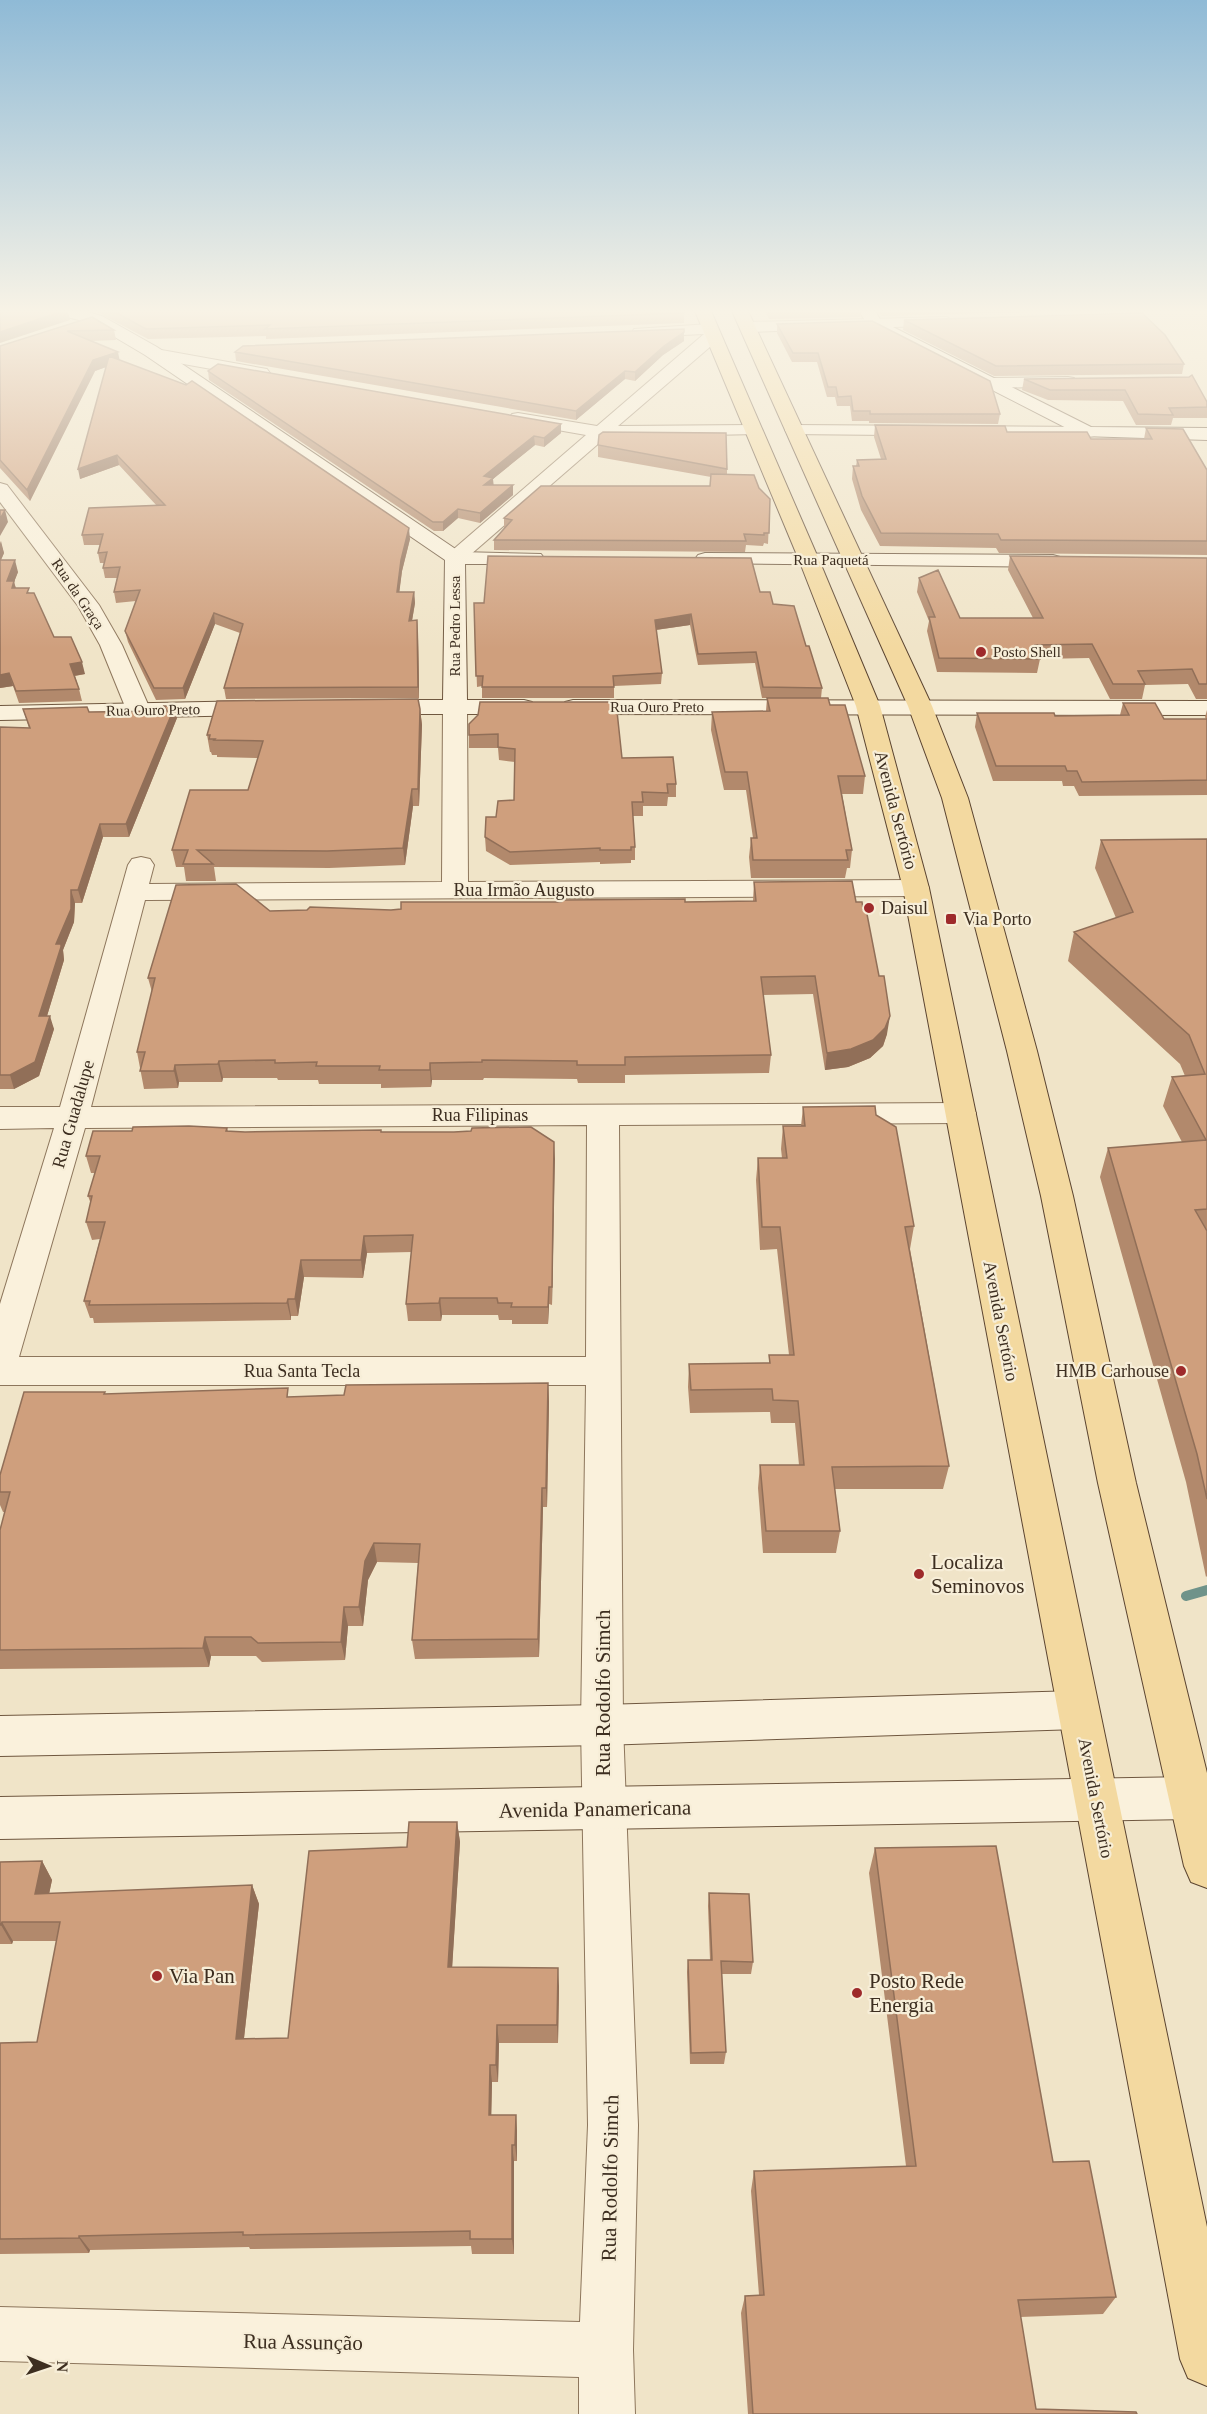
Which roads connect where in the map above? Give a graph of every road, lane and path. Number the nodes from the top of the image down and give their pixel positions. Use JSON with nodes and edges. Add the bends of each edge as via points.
{"nodes":[{"id":1,"x":257,"y":424,"type":"edge"},
{"id":2,"x":550,"y":424,"type":"edge"},
{"id":3,"x":608,"y":424,"type":"edge"},
{"id":4,"x":750,"y":424,"type":"edge"},
{"id":5,"x":791,"y":424,"type":"edge"},
{"id":6,"x":1072,"y":424,"type":"edge"},
{"id":7,"x":753,"y":430,"type":"junction"},
{"id":8,"x":794,"y":430,"type":"junction"},
{"id":9,"x":599,"y":432,"type":"junction"},
{"id":10,"x":1088,"y":432,"type":"junction"},
{"id":11,"x":1207,"y":434,"type":"edge"},
{"id":12,"x":0,"y":489,"type":"edge"},
{"id":13,"x":454,"y":558,"type":"junction"},
{"id":14,"x":549,"y":558,"type":"edge"},
{"id":15,"x":679,"y":559,"type":"edge"},
{"id":16,"x":809,"y":560,"type":"junction"},
{"id":17,"x":853,"y":560,"type":"junction"},
{"id":18,"x":1075,"y":561,"type":"edge"},
{"id":19,"x":868,"y":706,"type":"junction"},
{"id":20,"x":920,"y":706,"type":"junction"},
{"id":21,"x":455,"y":707,"type":"junction"},
{"id":22,"x":279,"y":708,"type":"edge"},
{"id":23,"x":350,"y":708,"type":"edge"},
{"id":24,"x":1207,"y":708,"type":"edge"},
{"id":25,"x":138,"y":709,"type":"junction"},
{"id":26,"x":0,"y":713,"type":"edge"},
{"id":27,"x":137,"y":879,"type":"joint"},
{"id":28,"x":916,"y":888,"type":"junction"},
{"id":29,"x":455,"y":890,"type":"junction"},
{"id":30,"x":960,"y":1113,"type":"junction"},
{"id":31,"x":603,"y":1115,"type":"junction"},
{"id":32,"x":73,"y":1117,"type":"junction"},
{"id":33,"x":0,"y":1118,"type":"edge"},
{"id":34,"x":0,"y":1362,"type":"edge"},
{"id":35,"x":0,"y":1371,"type":"edge"},
{"id":36,"x":604,"y":1371,"type":"junction"},
{"id":37,"x":1078,"y":1710,"type":"junction"},
{"id":38,"x":602,"y":1725,"type":"junction"},
{"id":39,"x":0,"y":1736,"type":"edge"},
{"id":40,"x":1190,"y":1798,"type":"junction"},
{"id":41,"x":1097,"y":1801,"type":"junction"},
{"id":42,"x":603,"y":1809,"type":"junction"},
{"id":43,"x":0,"y":1818,"type":"edge"},
{"id":44,"x":1207,"y":1866,"type":"edge"},
{"id":45,"x":0,"y":2334,"type":"edge"},
{"id":46,"x":606,"y":2350,"type":"junction"},
{"id":47,"x":1207,"y":2358,"type":"edge"},
{"id":48,"x":607,"y":2414,"type":"edge"}],
"edges":[{"from":1,"to":13,"type":"street"},
{"from":2,"to":9,"type":"street"},
{"from":3,"to":9,"type":"street","name":"Rua Pedro Lessa"},
{"from":4,"to":7,"type":"main road","name":"Avenida Sertório"},
{"from":5,"to":8,"type":"main road"},
{"from":6,"to":10,"type":"street"},
{"from":7,"to":9,"type":"street"},
{"from":7,"to":16,"type":"main road","name":"Avenida Sertório"},
{"from":8,"to":10,"type":"street"},
{"from":8,"to":17,"type":"main road"},
{"from":9,"to":13,"type":"street","name":"Rua Pedro Lessa"},
{"from":10,"to":11,"type":"street"},
{"from":12,"to":25,"type":"street","name":"Rua da Graça","via":[[88,605],[111,645]]},
{"from":13,"to":14,"type":"street"},
{"from":13,"to":21,"type":"street","name":"Rua Pedro Lessa"},
{"from":15,"to":16,"type":"street","name":"Rua Paquetá"},
{"from":16,"to":17,"type":"street","name":"Rua Paquetá"},
{"from":16,"to":19,"type":"main road","name":"Avenida Sertório"},
{"from":17,"to":18,"type":"street","name":"Rua Paquetá"},
{"from":17,"to":20,"type":"main road"},
{"from":19,"to":20,"type":"street","name":"Rua Ouro Preto"},
{"from":19,"to":21,"type":"street","name":"Rua Ouro Preto"},
{"from":19,"to":28,"type":"main road","name":"Avenida Sertório"},
{"from":20,"to":24,"type":"street","name":"Rua Ouro Preto"},
{"from":20,"to":40,"type":"main road","via":[[955,798],[1022,1051]]},
{"from":21,"to":23,"type":"street","name":"Rua Ouro Preto"},
{"from":21,"to":29,"type":"street","name":"Rua Pedro Lessa"},
{"from":22,"to":25,"type":"street","name":"Rua Ouro Preto"},
{"from":25,"to":26,"type":"street","name":"Rua Ouro Preto"},
{"from":27,"to":29,"type":"street","name":"Rua Irmão Augusto"},
{"from":27,"to":32,"type":"street","name":"Rua Guadalupe"},
{"from":28,"to":29,"type":"street","name":"Rua Irmão Augusto"},
{"from":28,"to":30,"type":"main road","name":"Avenida Sertório"},
{"from":30,"to":31,"type":"street","name":"Rua Filipinas"},
{"from":30,"to":37,"type":"main road","name":"Avenida Sertório"},
{"from":31,"to":32,"type":"street","name":"Rua Filipinas"},
{"from":31,"to":36,"type":"street","name":"Rua Rodolfo Simch"},
{"from":32,"to":33,"type":"street","name":"Rua Filipinas"},
{"from":32,"to":34,"type":"street","name":"Rua Guadalupe"},
{"from":35,"to":36,"type":"street","name":"Rua Santa Tecla"},
{"from":36,"to":38,"type":"street","name":"Rua Rodolfo Simch"},
{"from":37,"to":38,"type":"street"},
{"from":37,"to":41,"type":"main road","name":"Avenida Sertório"},
{"from":38,"to":39,"type":"street"},
{"from":38,"to":42,"type":"street","name":"Rua Rodolfo Simch"},
{"from":40,"to":41,"type":"street","name":"Avenida Panamericana"},
{"from":40,"to":44,"type":"main road"},
{"from":41,"to":42,"type":"street","name":"Avenida Panamericana"},
{"from":41,"to":47,"type":"main road","name":"Avenida Sertório"},
{"from":42,"to":43,"type":"street","name":"Avenida Panamericana"},
{"from":42,"to":46,"type":"street","name":"Rua Rodolfo Simch","via":[[613,2125]]},
{"from":45,"to":46,"type":"street","name":"Rua Assunção"},
{"from":46,"to":48,"type":"street","name":"Rua Rodolfo Simch"}]}
